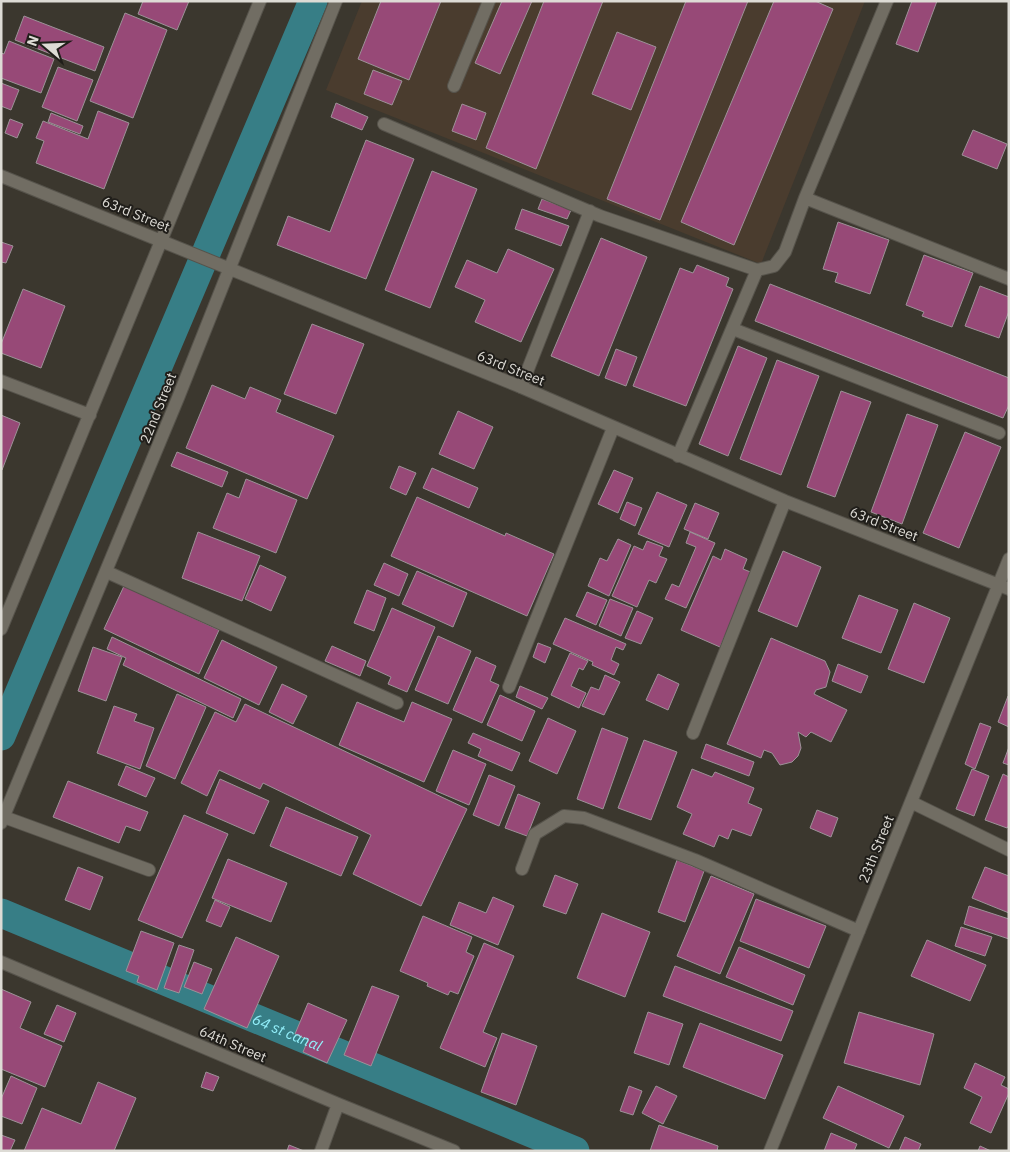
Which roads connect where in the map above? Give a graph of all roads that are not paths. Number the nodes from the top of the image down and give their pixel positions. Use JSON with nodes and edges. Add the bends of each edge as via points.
{"nodes":[{"id":1,"x":260,"y":1,"type":"edge"},
{"id":2,"x":336,"y":1,"type":"edge"},
{"id":3,"x":489,"y":1,"type":"edge"},
{"id":4,"x":887,"y":1,"type":"edge"},
{"id":5,"x":454,"y":86,"type":"dead end"},
{"id":6,"x":384,"y":124,"type":"dead end"},
{"id":7,"x":1,"y":176,"type":"edge"},
{"id":8,"x":806,"y":198,"type":"junction"},
{"id":9,"x":590,"y":211,"type":"junction"},
{"id":10,"x":162,"y":240,"type":"junction"},
{"id":11,"x":230,"y":270,"type":"junction"},
{"id":12,"x":758,"y":270,"type":"junction"},
{"id":13,"x":1009,"y":279,"type":"edge"},
{"id":14,"x":733,"y":329,"type":"junction"},
{"id":15,"x":1,"y":381,"type":"edge"},
{"id":16,"x":521,"y":387,"type":"junction"},
{"id":17,"x":90,"y":414,"type":"junction"},
{"id":18,"x":613,"y":428,"type":"junction"},
{"id":19,"x":999,"y":433,"type":"dead end"},
{"id":20,"x":678,"y":456,"type":"junction"},
{"id":21,"x":785,"y":501,"type":"junction"},
{"id":22,"x":1009,"y":558,"type":"edge"},
{"id":23,"x":107,"y":572,"type":"junction"},
{"id":24,"x":1004,"y":586,"type":"edge"},
{"id":25,"x":1,"y":629,"type":"edge"},
{"id":26,"x":509,"y":687,"type":"dead end"},
{"id":27,"x":398,"y":703,"type":"dead end"},
{"id":28,"x":694,"y":733,"type":"dead end"},
{"id":29,"x":911,"y":802,"type":"junction"},
{"id":30,"x":3,"y":820,"type":"edge"},
{"id":31,"x":1009,"y":850,"type":"edge"},
{"id":32,"x":522,"y":869,"type":"dead end"},
{"id":33,"x":150,"y":870,"type":"dead end"},
{"id":34,"x":859,"y":931,"type":"junction"},
{"id":35,"x":1,"y":962,"type":"edge"},
{"id":36,"x":338,"y":1104,"type":"junction"},
{"id":37,"x":321,"y":1151,"type":"edge"},
{"id":38,"x":454,"y":1151,"type":"edge"},
{"id":39,"x":770,"y":1151,"type":"edge"}],
"edges":[{"from":1,"to":10,"type":"street"},
{"from":2,"to":11,"type":"street","name":"22nd Street"},
{"from":3,"to":5,"type":"street"},
{"from":4,"to":8,"type":"street"},
{"from":6,"to":9,"type":"street"},
{"from":7,"to":10,"type":"street","name":"63rd Street"},
{"from":8,"to":12,"type":"street","via":[[785,252],[774,266]]},
{"from":8,"to":13,"type":"street"},
{"from":9,"to":12,"type":"street"},
{"from":9,"to":16,"type":"street"},
{"from":10,"to":11,"type":"street","name":"63rd Street"},
{"from":10,"to":17,"type":"street"},
{"from":11,"to":16,"type":"street","name":"63rd Street"},
{"from":11,"to":23,"type":"street","name":"22nd Street"},
{"from":12,"to":14,"type":"street"},
{"from":14,"to":19,"type":"street"},
{"from":14,"to":20,"type":"street"},
{"from":15,"to":17,"type":"street"},
{"from":16,"to":18,"type":"street","name":"63rd Street"},
{"from":17,"to":25,"type":"street"},
{"from":18,"to":20,"type":"street","name":"63rd Street"},
{"from":18,"to":26,"type":"street"},
{"from":20,"to":21,"type":"street","name":"63rd Street"},
{"from":21,"to":24,"type":"street","name":"63rd Street"},
{"from":21,"to":28,"type":"street"},
{"from":22,"to":24,"type":"street","name":"23th Street"},
{"from":23,"to":27,"type":"street"},
{"from":23,"to":30,"type":"street","name":"22nd Street"},
{"from":24,"to":29,"type":"street","name":"23th Street"},
{"from":29,"to":31,"type":"street"},
{"from":29,"to":34,"type":"street","name":"23th Street"},
{"from":30,"to":33,"type":"street"},
{"from":32,"to":34,"type":"street","via":[[535,834],[564,816],[584,818],[695,860]]},
{"from":34,"to":39,"type":"street","name":"23th Street"},
{"from":35,"to":36,"type":"street","name":"64th Street"},
{"from":36,"to":37,"type":"street"},
{"from":36,"to":38,"type":"street","name":"64th Street"}]}
